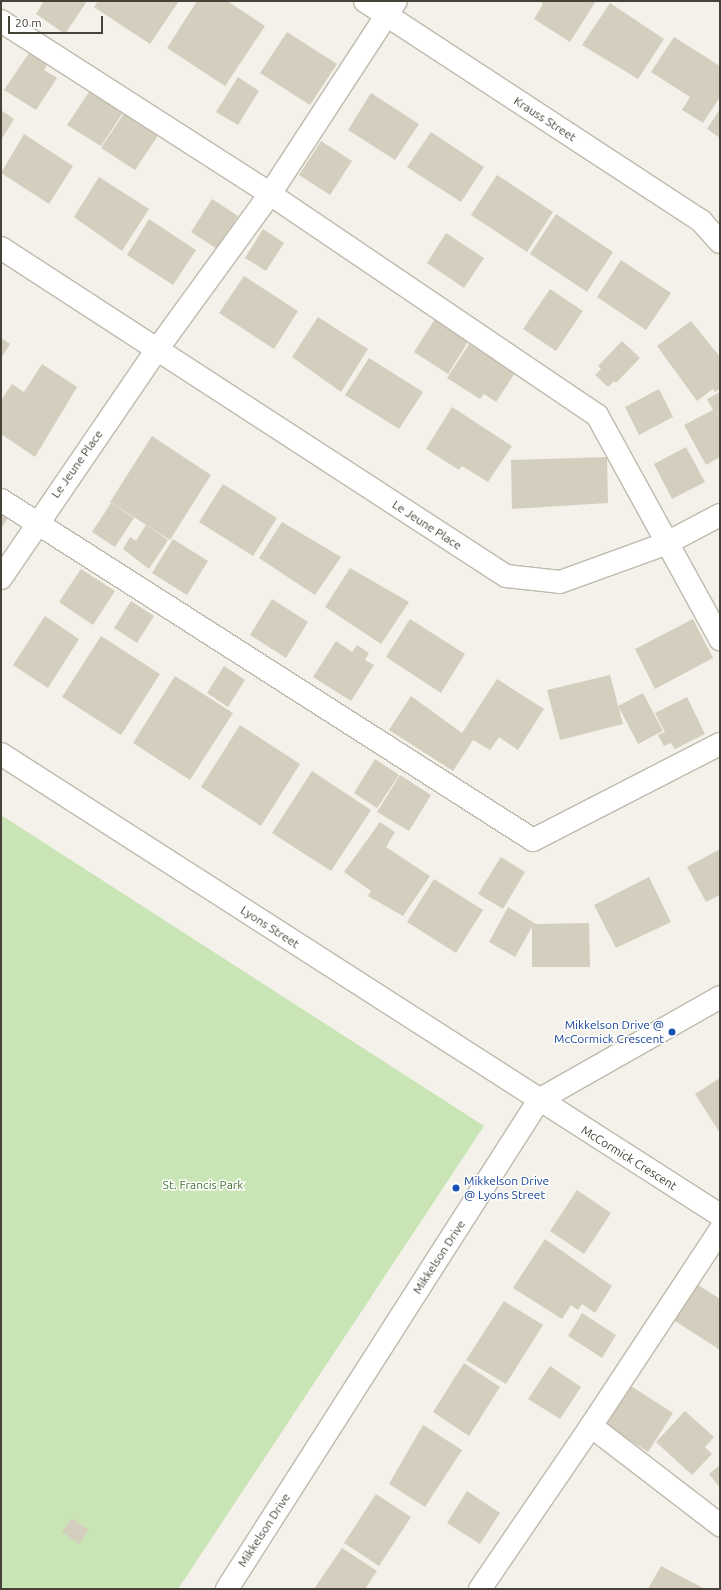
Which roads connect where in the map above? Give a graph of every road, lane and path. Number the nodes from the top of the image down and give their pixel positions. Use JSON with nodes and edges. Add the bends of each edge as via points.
{"nodes":[{"id":1,"x":365,"y":1,"type":"edge"},
{"id":2,"x":392,"y":8,"type":"edge"},
{"id":3,"x":1,"y":21,"type":"edge"},
{"id":4,"x":270,"y":194,"type":"junction"},
{"id":5,"x":720,"y":242,"type":"edge"},
{"id":6,"x":1,"y":248,"type":"edge"},
{"id":7,"x":156,"y":351,"type":"junction"},
{"id":8,"x":1,"y":500,"type":"edge"},
{"id":9,"x":720,"y":515,"type":"edge"},
{"id":10,"x":36,"y":523,"type":"junction"},
{"id":11,"x":665,"y":544,"type":"junction"},
{"id":12,"x":1,"y":578,"type":"edge"},
{"id":13,"x":720,"y":639,"type":"edge"},
{"id":14,"x":720,"y":744,"type":"edge"},
{"id":15,"x":1,"y":754,"type":"edge"},
{"id":16,"x":720,"y":997,"type":"edge"},
{"id":17,"x":539,"y":1100,"type":"junction"},
{"id":18,"x":720,"y":1215,"type":"edge"},
{"id":19,"x":720,"y":1230,"type":"edge"},
{"id":20,"x":591,"y":1426,"type":"junction"},
{"id":21,"x":720,"y":1526,"type":"edge"},
{"id":22,"x":226,"y":1589,"type":"edge"},
{"id":23,"x":480,"y":1589,"type":"edge"}],
"edges":[{"from":1,"to":2,"type":"street","name":"Krauss Street"},
{"from":2,"to":4,"type":"street"},
{"from":2,"to":5,"type":"street","name":"Krauss Street","via":[[701,221]]},
{"from":3,"to":4,"type":"street"},
{"from":4,"to":7,"type":"street"},
{"from":4,"to":11,"type":"street","via":[[597,415]]},
{"from":6,"to":7,"type":"street","name":"Le Jeune Place"},
{"from":7,"to":10,"type":"street","name":"Le Jeune Place"},
{"from":7,"to":11,"type":"street","name":"Le Jeune Place","via":[[506,576],[560,582]]},
{"from":8,"to":10,"type":"street"},
{"from":9,"to":11,"type":"street","name":"Le Jeune Place"},
{"from":10,"to":12,"type":"street","name":"Le Jeune Place"},
{"from":10,"to":14,"type":"street","via":[[533,840]]},
{"from":11,"to":13,"type":"street"},
{"from":15,"to":17,"type":"street","name":"Lyons Street"},
{"from":16,"to":17,"type":"street","name":"Mikkelson Drive"},
{"from":17,"to":18,"type":"street","name":"McCormick Crescent"},
{"from":17,"to":22,"type":"street","name":"Mikkelson Drive"},
{"from":19,"to":20,"type":"street"},
{"from":20,"to":21,"type":"street"},
{"from":20,"to":23,"type":"street"}]}
